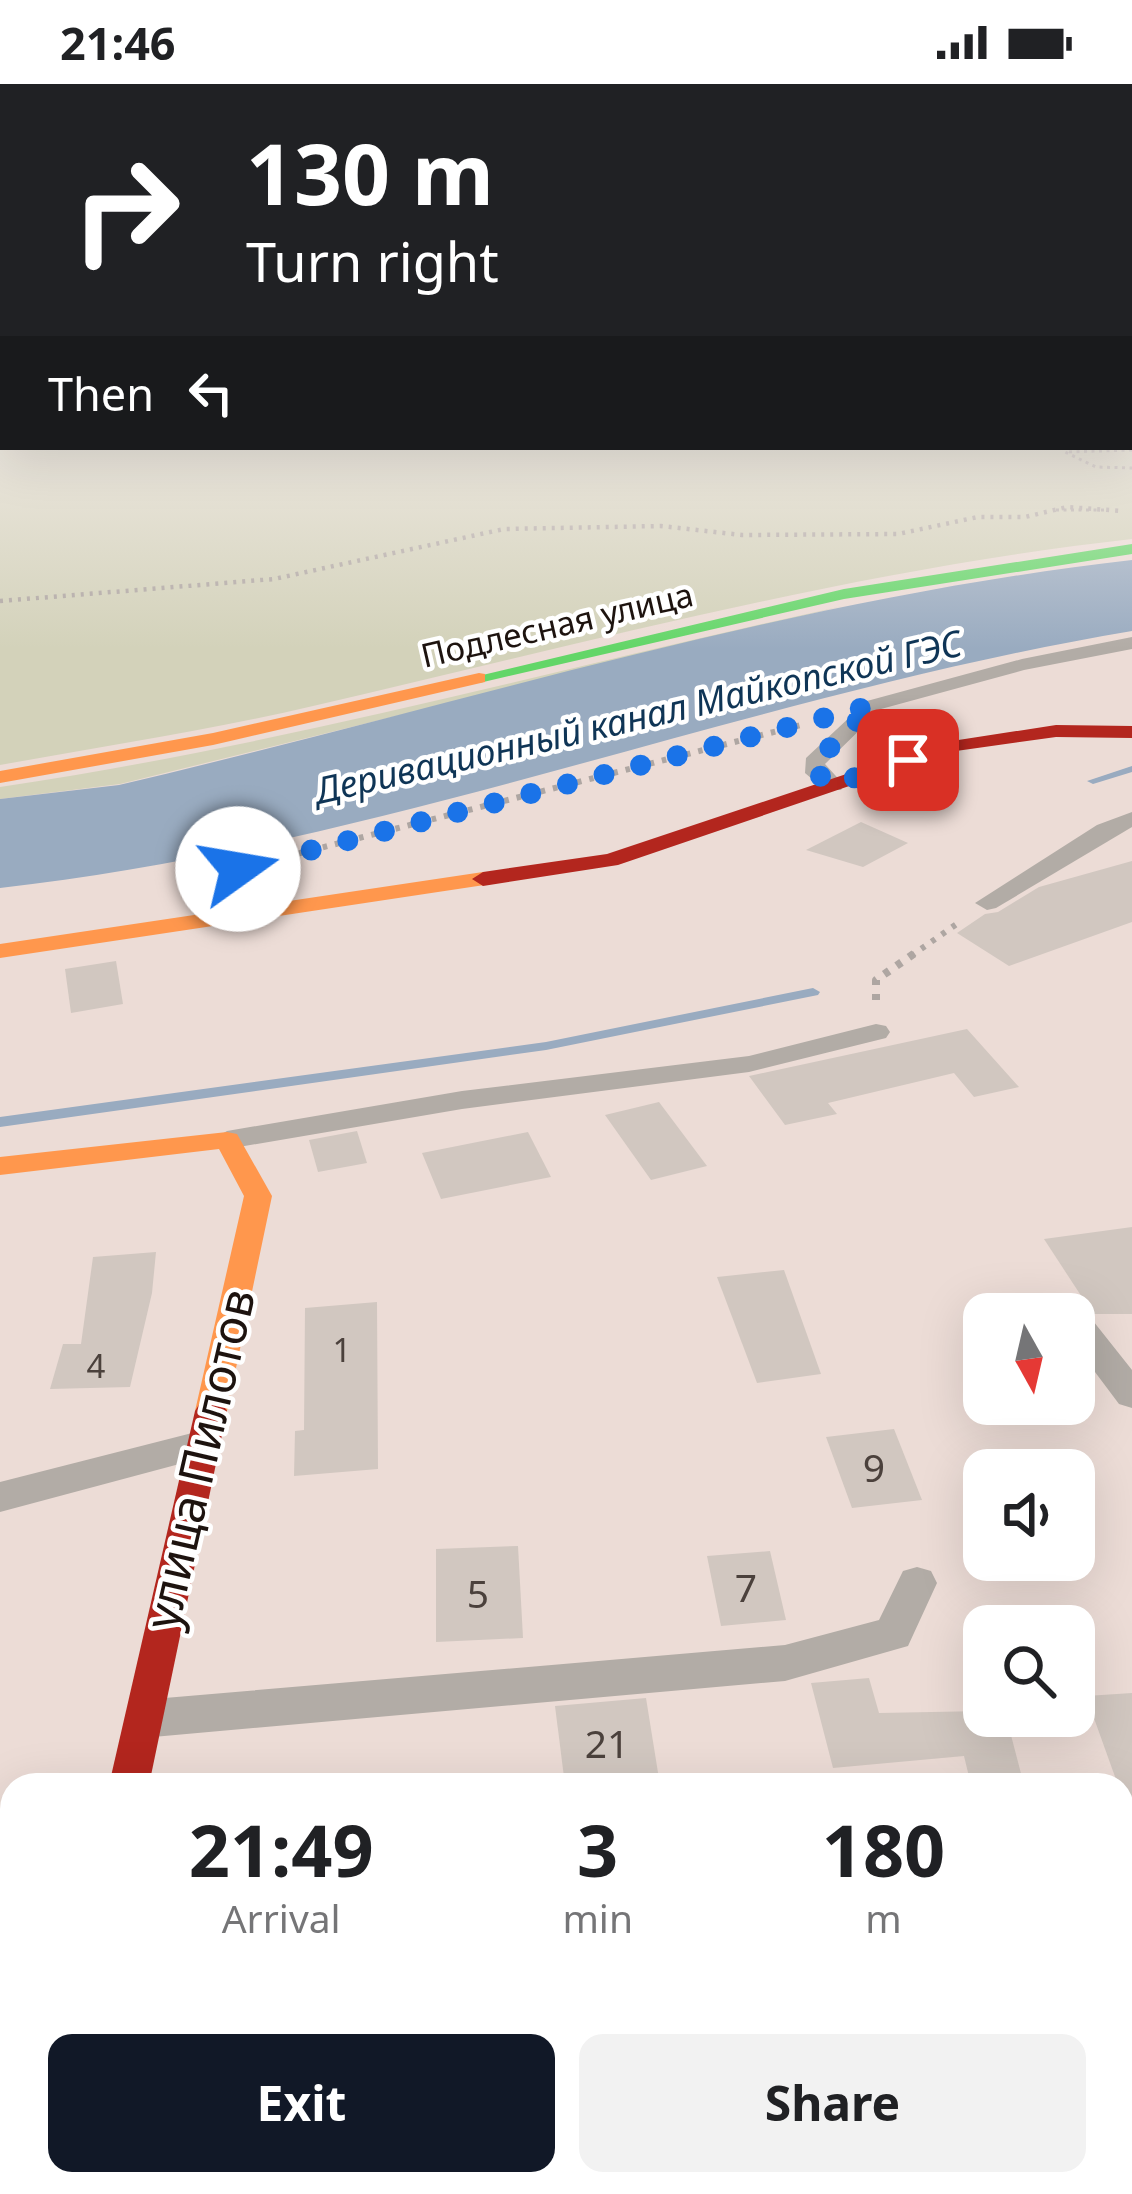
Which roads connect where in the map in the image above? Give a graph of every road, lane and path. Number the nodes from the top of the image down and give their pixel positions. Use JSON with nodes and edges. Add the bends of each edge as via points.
{"nodes":[{"id":1,"x":1066,"y":452,"type":"edge"},
{"id":2,"x":1132,"y":468,"type":"edge"},
{"id":3,"x":1132,"y":512,"type":"edge"},
{"id":4,"x":1132,"y":549,"type":"edge"},
{"id":5,"x":0,"y":601,"type":"edge"},
{"id":6,"x":1132,"y":643,"type":"edge"},
{"id":7,"x":874,"y":705,"type":"junction"},
{"id":8,"x":1132,"y":732,"type":"edge"},
{"id":9,"x":0,"y":777,"type":"edge"},
{"id":10,"x":833,"y":785,"type":"junction"},
{"id":11,"x":1132,"y":819,"type":"edge"},
{"id":12,"x":218,"y":873,"type":"dead end"},
{"id":13,"x":987,"y":903,"type":"joint"},
{"id":14,"x":0,"y":951,"type":"edge"},
{"id":15,"x":876,"y":1032,"type":"joint"},
{"id":16,"x":226,"y":1140,"type":"junction"},
{"id":17,"x":0,"y":1166,"type":"edge"},
{"id":18,"x":1095,"y":1347,"type":"edge"},
{"id":19,"x":1132,"y":1394,"type":"edge"},
{"id":20,"x":205,"y":1443,"type":"junction"},
{"id":21,"x":0,"y":1497,"type":"edge"},
{"id":22,"x":917,"y":1583,"type":"dead end"},
{"id":23,"x":141,"y":1719,"type":"junction"},
{"id":24,"x":131,"y":1773,"type":"edge"}],
"edges":[{"from":1,"to":2,"type":"path","via":[[1096,467]]},
{"from":3,"to":5,"type":"path","via":[[1067,507],[898,534],[504,529],[274,579]]},
{"from":4,"to":9,"type":"street","name":"Подлесная улица","via":[[843,595],[328,717]]},
{"from":6,"to":7,"type":"lane"},
{"from":7,"to":10,"type":"lane","via":[[814,763]]},
{"from":7,"to":12,"type":"path"},
{"from":8,"to":10,"type":"street","via":[[1004,736]]},
{"from":10,"to":14,"type":"street","via":[[610,860]]},
{"from":11,"to":13,"type":"lane"},
{"from":13,"to":15,"type":"path","via":[[876,980]]},
{"from":15,"to":16,"type":"lane","via":[[749,1064]]},
{"from":16,"to":17,"type":"street"},
{"from":16,"to":20,"type":"street","name":"улица Пилотов","via":[[258,1196]]},
{"from":18,"to":19,"type":"lane"},
{"from":20,"to":21,"type":"lane"},
{"from":20,"to":23,"type":"street","name":"улица Пилотов"},
{"from":22,"to":23,"type":"lane","via":[[893,1634],[785,1663]]},
{"from":23,"to":24,"type":"street","name":"улица Пилотов"}]}
